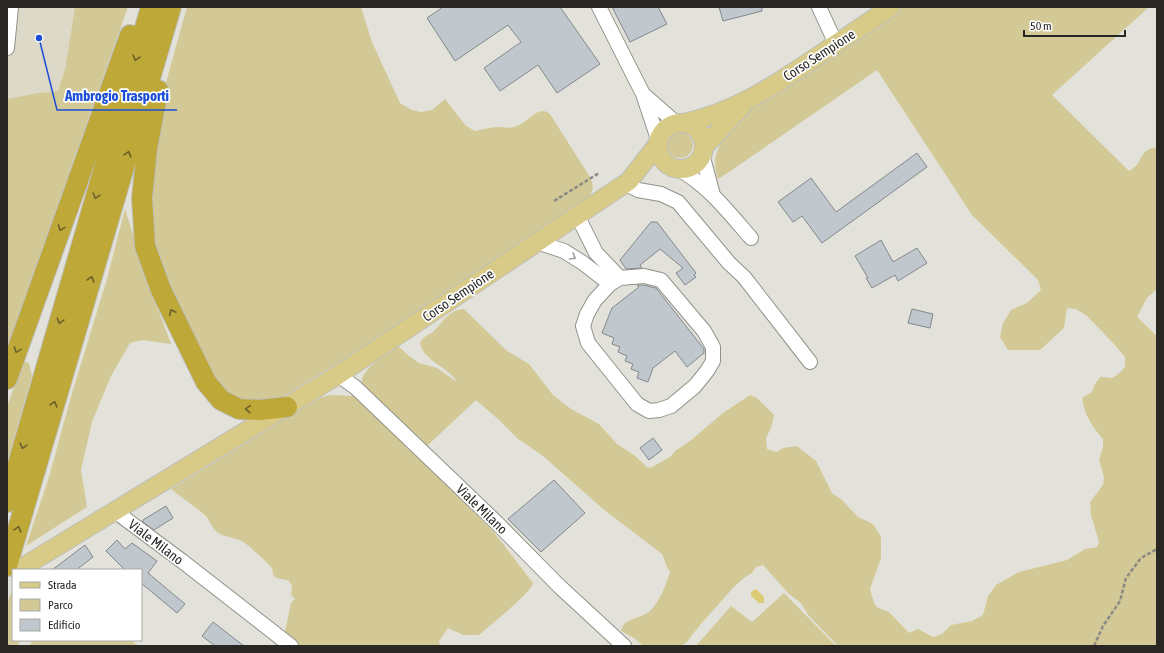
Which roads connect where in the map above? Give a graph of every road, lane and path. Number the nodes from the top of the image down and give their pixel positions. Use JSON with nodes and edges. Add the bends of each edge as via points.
{"nodes":[{"id":1,"x":11,"y":7,"type":"edge"},
{"id":2,"x":142,"y":7,"type":"edge"},
{"id":3,"x":151,"y":7,"type":"edge"},
{"id":4,"x":171,"y":7,"type":"edge"},
{"id":5,"x":176,"y":7,"type":"edge"},
{"id":6,"x":599,"y":7,"type":"edge"},
{"id":7,"x":819,"y":7,"type":"edge"},
{"id":8,"x":891,"y":7,"type":"edge"},
{"id":9,"x":836,"y":44,"type":"junction"},
{"id":10,"x":7,"y":48,"type":"edge"},
{"id":11,"x":643,"y":94,"type":"junction"},
{"id":12,"x":745,"y":102,"type":"junction"},
{"id":13,"x":680,"y":123,"type":"junction"},
{"id":14,"x":658,"y":142,"type":"junction"},
{"id":15,"x":703,"y":150,"type":"junction"},
{"id":16,"x":678,"y":169,"type":"junction"},
{"id":17,"x":599,"y":173,"type":"dead end"},
{"id":18,"x":627,"y":182,"type":"junction"},
{"id":19,"x":713,"y":196,"type":"junction"},
{"id":20,"x":554,"y":202,"type":"dead end"},
{"id":21,"x":577,"y":215,"type":"junction"},
{"id":22,"x":751,"y":238,"type":"dead end"},
{"id":23,"x":537,"y":242,"type":"junction"},
{"id":24,"x":615,"y":281,"type":"junction"},
{"id":25,"x":810,"y":362,"type":"dead end"},
{"id":26,"x":338,"y":375,"type":"junction"},
{"id":27,"x":7,"y":379,"type":"edge"},
{"id":28,"x":287,"y":407,"type":"junction"},
{"id":29,"x":7,"y":502,"type":"edge"},
{"id":30,"x":116,"y":512,"type":"junction"},
{"id":31,"x":1157,"y":549,"type":"edge"},
{"id":32,"x":7,"y":566,"type":"edge"},
{"id":33,"x":20,"y":569,"type":"edge"},
{"id":34,"x":291,"y":646,"type":"edge"},
{"id":35,"x":624,"y":646,"type":"edge"},
{"id":36,"x":1094,"y":646,"type":"edge"}],
"edges":[{"from":1,"to":10,"type":"street"},
{"from":2,"to":27,"type":"highway","one_way":true},
{"from":3,"to":29,"type":"highway","one_way":true},
{"from":32,"to":4,"type":"highway","one_way":true},
{"from":28,"to":5,"type":"highway","one_way":true,"via":[[239,409],[221,400],[206,382],[161,290],[144,246],[142,198],[147,149]]},
{"from":6,"to":11,"type":"street"},
{"from":7,"to":9,"type":"street"},
{"from":8,"to":9,"type":"main road","name":"Corso Sempione"},
{"from":9,"to":12,"type":"main road","name":"Corso Sempione"},
{"from":11,"to":13,"type":"street"},
{"from":11,"to":14,"type":"street"},
{"from":12,"to":13,"type":"main road","name":"Corso Sempione","via":[[709,116]]},
{"from":12,"to":15,"type":"main road","name":"Corso Sempione"},
{"from":13,"to":14,"type":"main road","via":[[665,129]]},
{"from":13,"to":15,"type":"main road","via":[[691,125],[701,134]]},
{"from":14,"to":16,"type":"main road","via":[[658,152],[665,163]]},
{"from":14,"to":18,"type":"main road","name":"Corso Sempione"},
{"from":15,"to":16,"type":"main road","via":[[693,166]]},
{"from":15,"to":19,"type":"street"},
{"from":16,"to":18,"type":"main road","name":"Corso Sempione","via":[[651,173]]},
{"from":16,"to":19,"type":"street","via":[[693,178]]},
{"from":17,"to":20,"type":"path"},
{"from":18,"to":21,"type":"main road","name":"Corso Sempione"},
{"from":18,"to":25,"type":"street","via":[[638,190],[661,194],[678,202],[729,263],[744,277]]},
{"from":19,"to":22,"type":"street"},
{"from":21,"to":23,"type":"main road","name":"Corso Sempione"},
{"from":21,"to":24,"type":"street","via":[[596,253]]},
{"from":23,"to":24,"type":"street","one_way":true,"via":[[564,252]]},
{"from":23,"to":26,"type":"main road","name":"Corso Sempione"},
{"from":24,"to":24,"type":"street","via":[[644,276],[661,280],[704,331],[713,347],[713,361],[707,371],[695,386],[671,406],[649,411],[637,404],[588,343],[583,326],[587,314],[595,300]]},
{"from":26,"to":28,"type":"main road","name":"Corso Sempione"},
{"from":26,"to":35,"type":"street","name":"Viale Milano","via":[[366,397]]},
{"from":28,"to":30,"type":"main road","name":"Viale Milano"},
{"from":30,"to":33,"type":"main road","name":"Viale Milano"},
{"from":30,"to":34,"type":"street","name":"Viale Milano"},
{"from":31,"to":36,"type":"path","via":[[1141,558],[1126,578],[1120,601],[1103,626]]}]}
